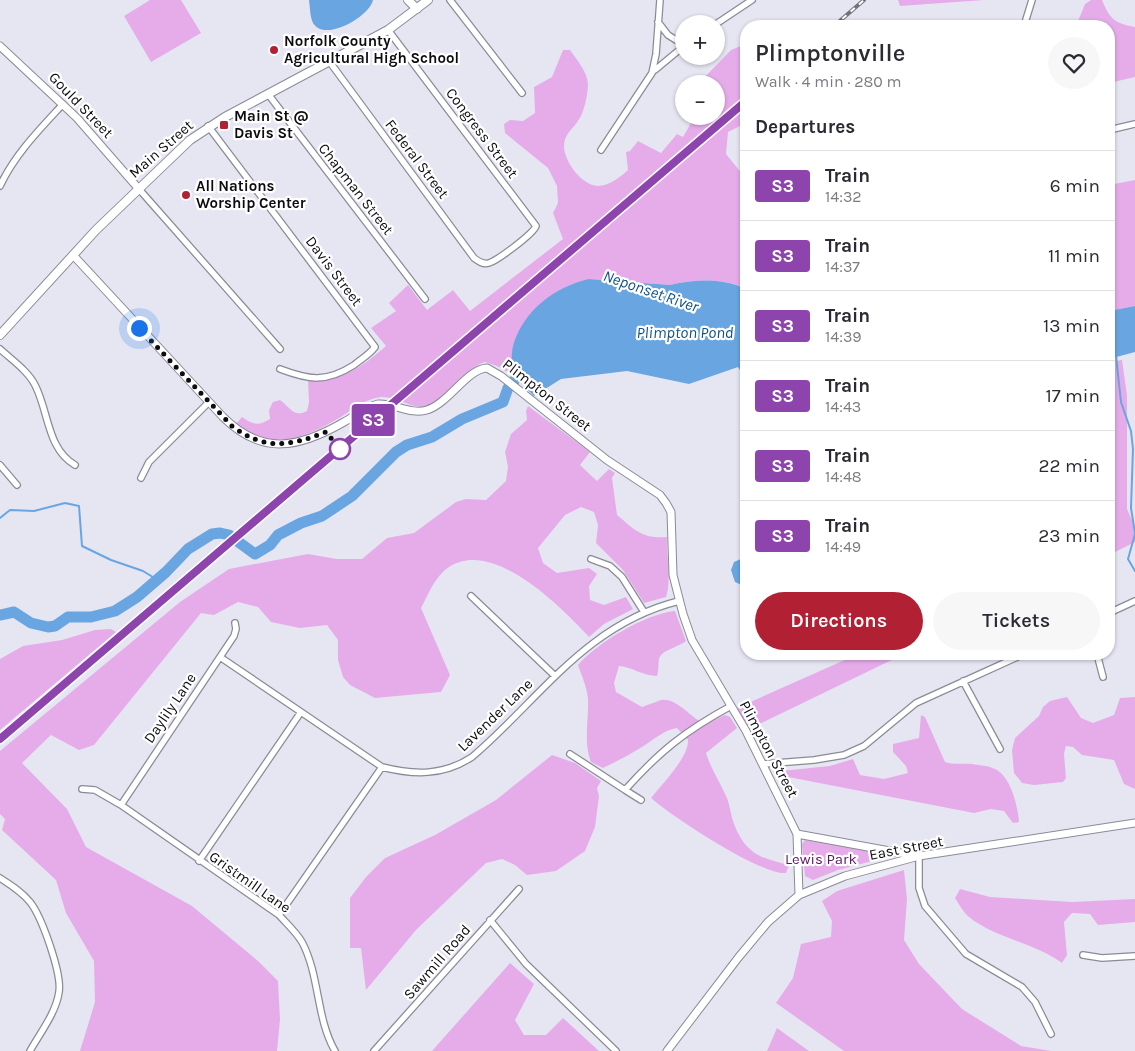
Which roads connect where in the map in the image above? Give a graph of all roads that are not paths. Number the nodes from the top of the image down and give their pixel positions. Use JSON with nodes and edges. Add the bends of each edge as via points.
{"nodes":[{"id":1,"x":408,"y":0,"type":"edge"},
{"id":2,"x":417,"y":0,"type":"edge"},
{"id":3,"x":428,"y":0,"type":"edge"},
{"id":4,"x":450,"y":0,"type":"edge"},
{"id":5,"x":660,"y":0,"type":"edge"},
{"id":6,"x":752,"y":0,"type":"edge"},
{"id":7,"x":1032,"y":0,"type":"edge"},
{"id":8,"x":417,"y":9,"type":"junction"},
{"id":9,"x":725,"y":18,"type":"edge"},
{"id":10,"x":1026,"y":20,"type":"edge"},
{"id":11,"x":658,"y":22,"type":"junction"},
{"id":12,"x":388,"y":30,"type":"junction"},
{"id":13,"x":675,"y":40,"type":"edge"},
{"id":14,"x":0,"y":46,"type":"edge"},
{"id":15,"x":675,"y":54,"type":"edge"},
{"id":16,"x":329,"y":61,"type":"junction"},
{"id":17,"x":652,"y":74,"type":"junction"},
{"id":18,"x":268,"y":94,"type":"junction"},
{"id":19,"x":522,"y":94,"type":"dead end"},
{"id":20,"x":63,"y":104,"type":"junction"},
{"id":21,"x":1135,"y":124,"type":"edge"},
{"id":22,"x":208,"y":126,"type":"junction"},
{"id":23,"x":1115,"y":129,"type":"edge"},
{"id":24,"x":601,"y":150,"type":"dead end"},
{"id":25,"x":0,"y":186,"type":"edge"},
{"id":26,"x":138,"y":188,"type":"junction"},
{"id":27,"x":73,"y":254,"type":"junction"},
{"id":28,"x":489,"y":263,"type":"joint"},
{"id":29,"x":425,"y":299,"type":"dead end"},
{"id":30,"x":0,"y":335,"type":"edge"},
{"id":31,"x":0,"y":348,"type":"edge"},
{"id":32,"x":280,"y":349,"type":"dead end"},
{"id":33,"x":280,"y":369,"type":"dead end"},
{"id":34,"x":209,"y":402,"type":"junction"},
{"id":35,"x":0,"y":465,"type":"edge"},
{"id":36,"x":75,"y":465,"type":"dead end"},
{"id":37,"x":141,"y":478,"type":"dead end"},
{"id":38,"x":17,"y":485,"type":"dead end"},
{"id":39,"x":591,"y":559,"type":"dead end"},
{"id":40,"x":471,"y":596,"type":"dead end"},
{"id":41,"x":1135,"y":601,"type":"edge"},
{"id":42,"x":679,"y":602,"type":"junction"},
{"id":43,"x":1115,"y":610,"type":"edge"},
{"id":44,"x":644,"y":612,"type":"junction"},
{"id":45,"x":235,"y":623,"type":"dead end"},
{"id":46,"x":220,"y":657,"type":"junction"},
{"id":47,"x":1011,"y":660,"type":"edge"},
{"id":48,"x":1099,"y":660,"type":"edge"},
{"id":49,"x":554,"y":675,"type":"junction"},
{"id":50,"x":1103,"y":677,"type":"dead end"},
{"id":51,"x":963,"y":682,"type":"junction"},
{"id":52,"x":731,"y":706,"type":"junction"},
{"id":53,"x":301,"y":712,"type":"junction"},
{"id":54,"x":1000,"y":749,"type":"dead end"},
{"id":55,"x":570,"y":754,"type":"dead end"},
{"id":56,"x":764,"y":764,"type":"junction"},
{"id":57,"x":382,"y":767,"type":"junction"},
{"id":58,"x":82,"y":789,"type":"dead end"},
{"id":59,"x":625,"y":790,"type":"junction"},
{"id":60,"x":641,"y":800,"type":"dead end"},
{"id":61,"x":120,"y":805,"type":"junction"},
{"id":62,"x":1135,"y":823,"type":"edge"},
{"id":63,"x":797,"y":834,"type":"junction"},
{"id":64,"x":919,"y":856,"type":"junction"},
{"id":65,"x":199,"y":861,"type":"junction"},
{"id":66,"x":0,"y":878,"type":"edge"},
{"id":67,"x":519,"y":889,"type":"dead end"},
{"id":68,"x":799,"y":895,"type":"junction"},
{"id":69,"x":279,"y":915,"type":"junction"},
{"id":70,"x":490,"y":920,"type":"junction"},
{"id":71,"x":1083,"y":955,"type":"dead end"},
{"id":72,"x":1135,"y":956,"type":"edge"},
{"id":73,"x":1051,"y":1034,"type":"dead end"},
{"id":74,"x":30,"y":1051,"type":"edge"},
{"id":75,"x":335,"y":1051,"type":"edge"},
{"id":76,"x":374,"y":1051,"type":"edge"},
{"id":77,"x":616,"y":1051,"type":"edge"},
{"id":78,"x":667,"y":1051,"type":"edge"}],
"edges":[{"from":1,"to":8,"type":"main road"},
{"from":2,"to":8,"type":"main road"},
{"from":3,"to":8,"type":"main road","name":"Main Street"},
{"from":4,"to":19,"type":"street"},
{"from":5,"to":11,"type":"street"},
{"from":6,"to":9,"type":"street"},
{"from":7,"to":10,"type":"street"},
{"from":8,"to":12,"type":"main road","name":"Main Street"},
{"from":11,"to":13,"type":"street"},
{"from":11,"to":17,"type":"street"},
{"from":12,"to":16,"type":"main road","name":"Main Street"},
{"from":12,"to":28,"type":"street","name":"Congress Street","via":[[536,227]]},
{"from":14,"to":20,"type":"street","name":"Gould Street"},
{"from":15,"to":17,"type":"street"},
{"from":16,"to":18,"type":"main road","name":"Main Street"},
{"from":16,"to":28,"type":"street","name":"Federal Street","via":[[474,258]]},
{"from":17,"to":24,"type":"street"},
{"from":18,"to":22,"type":"main road","name":"Main Street"},
{"from":18,"to":29,"type":"street","name":"Chapman Street"},
{"from":20,"to":25,"type":"street","via":[[19,154]]},
{"from":20,"to":26,"type":"street","name":"Gould Street"},
{"from":21,"to":23,"type":"street"},
{"from":22,"to":26,"type":"main road","name":"Main Street","via":[[171,155]]},
{"from":22,"to":33,"type":"street","name":"Davis Street","via":[[375,347],[344,371],[328,377],[303,377]]},
{"from":26,"to":27,"type":"main road","name":"Main Street"},
{"from":26,"to":32,"type":"street"},
{"from":27,"to":30,"type":"main road","name":"Main Street"},
{"from":27,"to":34,"type":"street","name":"Plimpton Street"},
{"from":31,"to":36,"type":"street","via":[[33,381],[56,446]]},
{"from":34,"to":37,"type":"street","via":[[149,462]]},
{"from":34,"to":42,"type":"street","name":"Plimpton Street","via":[[249,438],[281,444],[326,432],[378,404],[417,412],[429,410],[482,368],[490,368],[666,502],[671,512],[673,574]]},
{"from":35,"to":38,"type":"street"},
{"from":39,"to":44,"type":"street","via":[[610,566],[622,577]]},
{"from":40,"to":49,"type":"street"},
{"from":41,"to":43,"type":"street"},
{"from":42,"to":44,"type":"street","name":"Lavender Lane"},
{"from":42,"to":52,"type":"street","name":"Plimpton Street","via":[[692,640]]},
{"from":44,"to":49,"type":"street","name":"Lavender Lane","via":[[612,629]]},
{"from":45,"to":46,"type":"street","name":"Daylily Lane","via":[[234,636]]},
{"from":46,"to":53,"type":"street","name":"Lavender Lane"},
{"from":46,"to":61,"type":"street","name":"Daylily Lane"},
{"from":47,"to":51,"type":"street"},
{"from":48,"to":50,"type":"street"},
{"from":49,"to":57,"type":"street","name":"Lavender Lane","via":[[482,748],[460,765],[423,773]]},
{"from":51,"to":54,"type":"street"},
{"from":51,"to":56,"type":"street","via":[[916,703],[864,746],[844,755]]},
{"from":52,"to":56,"type":"street","name":"Plimpton Street"},
{"from":52,"to":59,"type":"street","via":[[692,727],[654,758]]},
{"from":53,"to":57,"type":"street","name":"Lavender Lane"},
{"from":53,"to":65,"type":"street"},
{"from":55,"to":59,"type":"street"},
{"from":56,"to":63,"type":"street","name":"Plimpton Street"},
{"from":57,"to":69,"type":"street"},
{"from":58,"to":61,"type":"street","name":"Gristmill Lane","via":[[95,790]]},
{"from":59,"to":60,"type":"street"},
{"from":61,"to":65,"type":"street","name":"Gristmill Lane"},
{"from":62,"to":64,"type":"street","name":"East Street"},
{"from":63,"to":64,"type":"street"},
{"from":63,"to":68,"type":"street","name":"Plimpton Street"},
{"from":64,"to":68,"type":"street","name":"East Street","via":[[845,876]]},
{"from":64,"to":73,"type":"street","via":[[919,888],[925,906],[966,954],[1022,986],[1035,1002]]},
{"from":65,"to":69,"type":"street","name":"Gristmill Lane"},
{"from":66,"to":74,"type":"street","via":[[23,894],[34,907],[60,979],[57,1000]]},
{"from":67,"to":70,"type":"street","name":"Sawmill Road"},
{"from":68,"to":78,"type":"street","name":"East Street","via":[[768,922]]},
{"from":69,"to":75,"type":"street","name":"Gristmill Lane","via":[[296,934],[306,952],[325,1030]]},
{"from":70,"to":76,"type":"street","name":"Sawmill Road"},
{"from":70,"to":77,"type":"street","via":[[526,964]]},
{"from":71,"to":72,"type":"street","via":[[1102,958]]}]}
